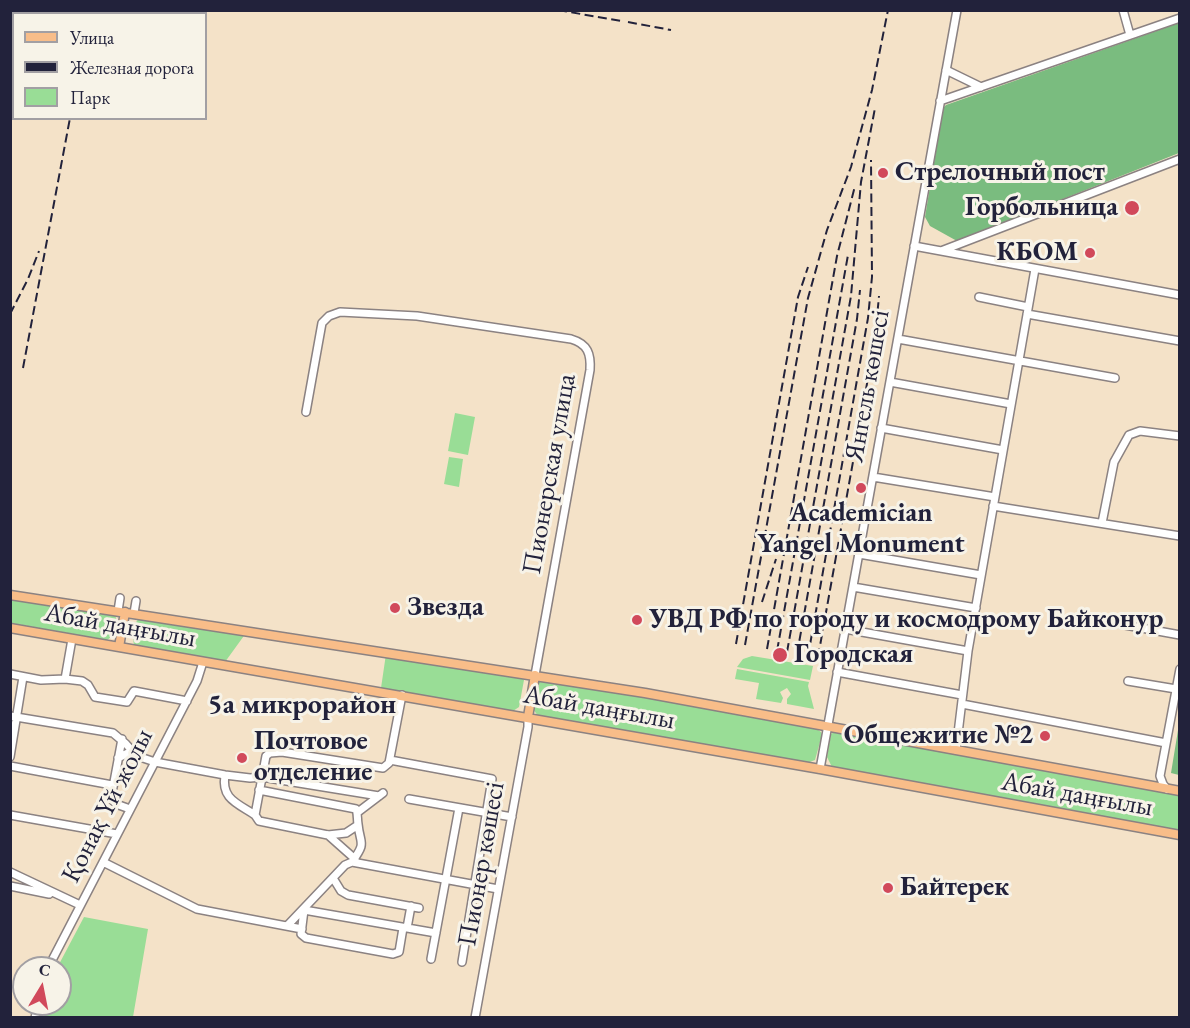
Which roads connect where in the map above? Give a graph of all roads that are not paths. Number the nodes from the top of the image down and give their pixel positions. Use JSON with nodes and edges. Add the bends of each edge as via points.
{"nodes":[{"id":1,"x":957,"y":10,"type":"edge"},
{"id":2,"x":1123,"y":10,"type":"edge"},
{"id":3,"x":1179,"y":18,"type":"edge"},
{"id":4,"x":1130,"y":35,"type":"junction"},
{"id":5,"x":946,"y":70,"type":"junction"},
{"id":6,"x":981,"y":87,"type":"junction"},
{"id":7,"x":940,"y":101,"type":"junction"},
{"id":8,"x":1179,"y":159,"type":"edge"},
{"id":9,"x":914,"y":246,"type":"junction"},
{"id":10,"x":941,"y":251,"type":"junction"},
{"id":11,"x":1035,"y":269,"type":"junction"},
{"id":12,"x":1179,"y":295,"type":"edge"},
{"id":13,"x":979,"y":297,"type":"dead end"},
{"id":14,"x":1028,"y":310,"type":"junction"},
{"id":15,"x":898,"y":339,"type":"junction"},
{"id":16,"x":1179,"y":341,"type":"edge"},
{"id":17,"x":1019,"y":361,"type":"junction"},
{"id":18,"x":1115,"y":378,"type":"dead end"},
{"id":19,"x":890,"y":382,"type":"junction"},
{"id":20,"x":1011,"y":404,"type":"junction"},
{"id":21,"x":306,"y":412,"type":"dead end"},
{"id":22,"x":882,"y":428,"type":"junction"},
{"id":23,"x":1179,"y":436,"type":"edge"},
{"id":24,"x":1003,"y":450,"type":"junction"},
{"id":25,"x":873,"y":477,"type":"junction"},
{"id":26,"x":995,"y":497,"type":"junction"},
{"id":27,"x":993,"y":506,"type":"junction"},
{"id":28,"x":1102,"y":523,"type":"junction"},
{"id":29,"x":1179,"y":536,"type":"edge"},
{"id":30,"x":859,"y":554,"type":"junction"},
{"id":31,"x":981,"y":575,"type":"junction"},
{"id":32,"x":853,"y":587,"type":"junction"},
{"id":33,"x":10,"y":595,"type":"edge"},
{"id":34,"x":120,"y":598,"type":"dead end"},
{"id":35,"x":136,"y":601,"type":"dead end"},
{"id":36,"x":976,"y":608,"type":"junction"},
{"id":37,"x":126,"y":612,"type":"junction"},
{"id":38,"x":1114,"y":623,"type":"dead end"},
{"id":39,"x":10,"y":628,"type":"edge"},
{"id":40,"x":845,"y":629,"type":"junction"},
{"id":41,"x":1179,"y":635,"type":"edge"},
{"id":42,"x":72,"y":639,"type":"junction"},
{"id":43,"x":119,"y":647,"type":"junction"},
{"id":44,"x":968,"y":651,"type":"junction"},
{"id":45,"x":203,"y":662,"type":"junction"},
{"id":46,"x":1179,"y":669,"type":"edge"},
{"id":47,"x":837,"y":672,"type":"junction"},
{"id":48,"x":10,"y":674,"type":"edge"},
{"id":49,"x":535,"y":675,"type":"junction"},
{"id":50,"x":23,"y":677,"type":"junction"},
{"id":51,"x":65,"y":679,"type":"junction"},
{"id":52,"x":1128,"y":681,"type":"dead end"},
{"id":53,"x":1176,"y":689,"type":"junction"},
{"id":54,"x":402,"y":695,"type":"junction"},
{"id":55,"x":962,"y":695,"type":"junction"},
{"id":56,"x":187,"y":701,"type":"junction"},
{"id":57,"x":962,"y":704,"type":"junction"},
{"id":58,"x":14,"y":717,"type":"edge"},
{"id":59,"x":528,"y":717,"type":"junction"},
{"id":60,"x":828,"y":726,"type":"junction"},
{"id":61,"x":122,"y":739,"type":"junction"},
{"id":62,"x":1166,"y":744,"type":"junction"},
{"id":63,"x":956,"y":750,"type":"junction"},
{"id":64,"x":135,"y":754,"type":"junction"},
{"id":65,"x":10,"y":758,"type":"edge"},
{"id":66,"x":118,"y":758,"type":"junction"},
{"id":67,"x":390,"y":760,"type":"junction"},
{"id":68,"x":155,"y":762,"type":"junction"},
{"id":69,"x":10,"y":766,"type":"edge"},
{"id":70,"x":820,"y":769,"type":"junction"},
{"id":71,"x":225,"y":775,"type":"junction"},
{"id":72,"x":262,"y":777,"type":"junction"},
{"id":73,"x":112,"y":785,"type":"junction"},
{"id":74,"x":1167,"y":789,"type":"junction"},
{"id":75,"x":259,"y":790,"type":"junction"},
{"id":76,"x":1179,"y":791,"type":"edge"},
{"id":77,"x":409,"y":799,"type":"dead end"},
{"id":78,"x":459,"y":808,"type":"junction"},
{"id":79,"x":130,"y":809,"type":"junction"},
{"id":80,"x":358,"y":812,"type":"junction"},
{"id":81,"x":486,"y":812,"type":"junction"},
{"id":82,"x":10,"y":815,"type":"edge"},
{"id":83,"x":255,"y":815,"type":"junction"},
{"id":84,"x":512,"y":817,"type":"junction"},
{"id":85,"x":358,"y":825,"type":"junction"},
{"id":86,"x":117,"y":834,"type":"junction"},
{"id":87,"x":328,"y":835,"type":"junction"},
{"id":88,"x":1179,"y":835,"type":"edge"},
{"id":89,"x":354,"y":860,"type":"junction"},
{"id":90,"x":103,"y":862,"type":"junction"},
{"id":91,"x":10,"y":872,"type":"edge"},
{"id":92,"x":333,"y":878,"type":"junction"},
{"id":93,"x":447,"y":880,"type":"junction"},
{"id":94,"x":474,"y":885,"type":"junction"},
{"id":95,"x":10,"y":886,"type":"edge"},
{"id":96,"x":498,"y":889,"type":"junction"},
{"id":97,"x":57,"y":895,"type":"junction"},
{"id":98,"x":80,"y":906,"type":"junction"},
{"id":99,"x":304,"y":910,"type":"junction"},
{"id":100,"x":287,"y":926,"type":"junction"},
{"id":101,"x":302,"y":928,"type":"junction"},
{"id":102,"x":405,"y":928,"type":"junction"},
{"id":103,"x":436,"y":933,"type":"junction"},
{"id":104,"x":54,"y":956,"type":"edge"},
{"id":105,"x":431,"y":959,"type":"dead end"},
{"id":106,"x":462,"y":962,"type":"dead end"},
{"id":107,"x":474,"y":1017,"type":"edge"}],
"edges":[{"from":1,"to":5,"type":"street","name":"Янгель көшесі"},
{"from":2,"to":4,"type":"street"},
{"from":3,"to":4,"type":"street"},
{"from":4,"to":6,"type":"street"},
{"from":5,"to":6,"type":"street"},
{"from":5,"to":7,"type":"street","name":"Янгель көшесі"},
{"from":6,"to":7,"type":"street"},
{"from":7,"to":9,"type":"street","name":"Янгель көшесі"},
{"from":8,"to":10,"type":"street"},
{"from":9,"to":10,"type":"street"},
{"from":9,"to":15,"type":"street","name":"Янгель көшесі"},
{"from":10,"to":11,"type":"street"},
{"from":11,"to":12,"type":"street"},
{"from":11,"to":14,"type":"street"},
{"from":13,"to":14,"type":"street"},
{"from":14,"to":16,"type":"street"},
{"from":14,"to":17,"type":"street"},
{"from":15,"to":17,"type":"street"},
{"from":15,"to":19,"type":"street","name":"Янгель көшесі"},
{"from":17,"to":18,"type":"street"},
{"from":17,"to":20,"type":"street"},
{"from":19,"to":20,"type":"street"},
{"from":19,"to":22,"type":"street","name":"Янгель көшесі"},
{"from":20,"to":24,"type":"street"},
{"from":21,"to":49,"type":"street","name":"Пионерская улица","via":[[322,324],[328,316],[340,312],[441,319],[571,339],[588,349],[590,370]]},
{"from":22,"to":24,"type":"street"},
{"from":22,"to":25,"type":"street","name":"Янгель көшесі"},
{"from":23,"to":28,"type":"street","via":[[1140,431],[1129,435],[1114,462]]},
{"from":24,"to":26,"type":"street"},
{"from":25,"to":26,"type":"street"},
{"from":25,"to":30,"type":"street","name":"Янгель көшесі"},
{"from":26,"to":27,"type":"street"},
{"from":27,"to":28,"type":"street"},
{"from":27,"to":31,"type":"street"},
{"from":28,"to":29,"type":"street"},
{"from":30,"to":31,"type":"street"},
{"from":30,"to":32,"type":"street","name":"Янгель көшесі"},
{"from":31,"to":36,"type":"street"},
{"from":32,"to":36,"type":"street"},
{"from":32,"to":40,"type":"street","name":"Янгель көшесі"},
{"from":33,"to":37,"type":"main road","name":"Абай даңғылы"},
{"from":34,"to":37,"type":"street"},
{"from":35,"to":37,"type":"street"},
{"from":36,"to":44,"type":"street"},
{"from":37,"to":43,"type":"main road"},
{"from":37,"to":49,"type":"main road","name":"Абай даңғылы"},
{"from":38,"to":41,"type":"street"},
{"from":39,"to":42,"type":"main road","name":"Абай даңғылы"},
{"from":40,"to":44,"type":"street"},
{"from":40,"to":47,"type":"street","name":"Янгель көшесі"},
{"from":42,"to":43,"type":"main road","name":"Абай даңғылы"},
{"from":42,"to":51,"type":"street"},
{"from":43,"to":45,"type":"main road","name":"Абай даңғылы"},
{"from":44,"to":55,"type":"street"},
{"from":45,"to":54,"type":"main road","name":"Абай даңғылы"},
{"from":45,"to":56,"type":"street","name":"Қонақ Үй жолы"},
{"from":46,"to":53,"type":"street"},
{"from":47,"to":55,"type":"street"},
{"from":47,"to":60,"type":"street","name":"Янгель көшесі"},
{"from":48,"to":50,"type":"street"},
{"from":49,"to":59,"type":"main road","name":"Пионерская улица"},
{"from":49,"to":60,"type":"main road","name":"Абай даңғылы"},
{"from":50,"to":51,"type":"street"},
{"from":50,"to":58,"type":"street"},
{"from":51,"to":56,"type":"street","via":[[88,685],[95,697],[127,702],[134,691]]},
{"from":52,"to":53,"type":"street"},
{"from":53,"to":62,"type":"street"},
{"from":54,"to":59,"type":"main road","name":"Абай даңғылы"},
{"from":54,"to":67,"type":"street"},
{"from":55,"to":57,"type":"street"},
{"from":56,"to":68,"type":"street","name":"Қонақ Үй жолы"},
{"from":57,"to":62,"type":"street"},
{"from":57,"to":63,"type":"street"},
{"from":58,"to":61,"type":"street","via":[[113,733]]},
{"from":58,"to":65,"type":"street"},
{"from":59,"to":70,"type":"main road","name":"Абай даңғылы"},
{"from":59,"to":84,"type":"street","name":"Пионер көшесі"},
{"from":60,"to":63,"type":"main road","name":"Абай даңғылы"},
{"from":60,"to":70,"type":"street","name":"Янгель көшесі"},
{"from":61,"to":64,"type":"street"},
{"from":61,"to":66,"type":"street"},
{"from":62,"to":74,"type":"street","via":[[1161,776]]},
{"from":63,"to":74,"type":"main road","name":"Абай даңғылы"},
{"from":64,"to":66,"type":"street"},
{"from":64,"to":68,"type":"street"},
{"from":66,"to":73,"type":"street"},
{"from":67,"to":72,"type":"street","via":[[383,768],[276,752],[266,756]]},
{"from":67,"to":81,"type":"street","via":[[492,778]]},
{"from":68,"to":71,"type":"street"},
{"from":68,"to":79,"type":"street","name":"Қонақ Үй жолы"},
{"from":69,"to":73,"type":"street"},
{"from":70,"to":88,"type":"main road","name":"Абай даңғылы"},
{"from":71,"to":72,"type":"street"},
{"from":71,"to":83,"type":"street","via":[[225,793]]},
{"from":72,"to":75,"type":"street"},
{"from":72,"to":80,"type":"street","via":[[381,794]]},
{"from":73,"to":79,"type":"street","via":[[112,802]]},
{"from":74,"to":76,"type":"main road","name":"Абай даңғылы"},
{"from":75,"to":80,"type":"street","via":[[354,808]]},
{"from":75,"to":83,"type":"street"},
{"from":77,"to":78,"type":"street"},
{"from":78,"to":81,"type":"street"},
{"from":78,"to":93,"type":"street"},
{"from":79,"to":86,"type":"street","name":"Қонақ Үй жолы"},
{"from":80,"to":85,"type":"street"},
{"from":81,"to":84,"type":"street"},
{"from":81,"to":94,"type":"street"},
{"from":82,"to":86,"type":"street"},
{"from":83,"to":87,"type":"street","via":[[262,823]]},
{"from":84,"to":96,"type":"street","name":"Пионер көшесі"},
{"from":85,"to":87,"type":"street","via":[[346,833]]},
{"from":85,"to":89,"type":"street","via":[[363,841]]},
{"from":86,"to":90,"type":"street","name":"Қонақ Үй жолы"},
{"from":87,"to":89,"type":"street"},
{"from":89,"to":92,"type":"street"},
{"from":89,"to":93,"type":"street"},
{"from":90,"to":98,"type":"street","name":"Қонақ Үй жолы"},
{"from":90,"to":100,"type":"street","via":[[207,912]]},
{"from":91,"to":97,"type":"street"},
{"from":92,"to":99,"type":"street"},
{"from":92,"to":102,"type":"street","via":[[348,895],[415,907]]},
{"from":93,"to":94,"type":"street"},
{"from":93,"to":103,"type":"street"},
{"from":94,"to":96,"type":"street"},
{"from":94,"to":106,"type":"street"},
{"from":95,"to":97,"type":"street"},
{"from":96,"to":107,"type":"street","name":"Пионер көшесі"},
{"from":97,"to":98,"type":"street"},
{"from":98,"to":104,"type":"street","name":"Қонақ Үй жолы"},
{"from":99,"to":100,"type":"street"},
{"from":99,"to":101,"type":"street"},
{"from":99,"to":102,"type":"street"},
{"from":100,"to":101,"type":"street"},
{"from":101,"to":102,"type":"street","via":[[301,934],[306,938],[393,954],[399,952]]},
{"from":102,"to":103,"type":"street"},
{"from":103,"to":105,"type":"street"}]}
